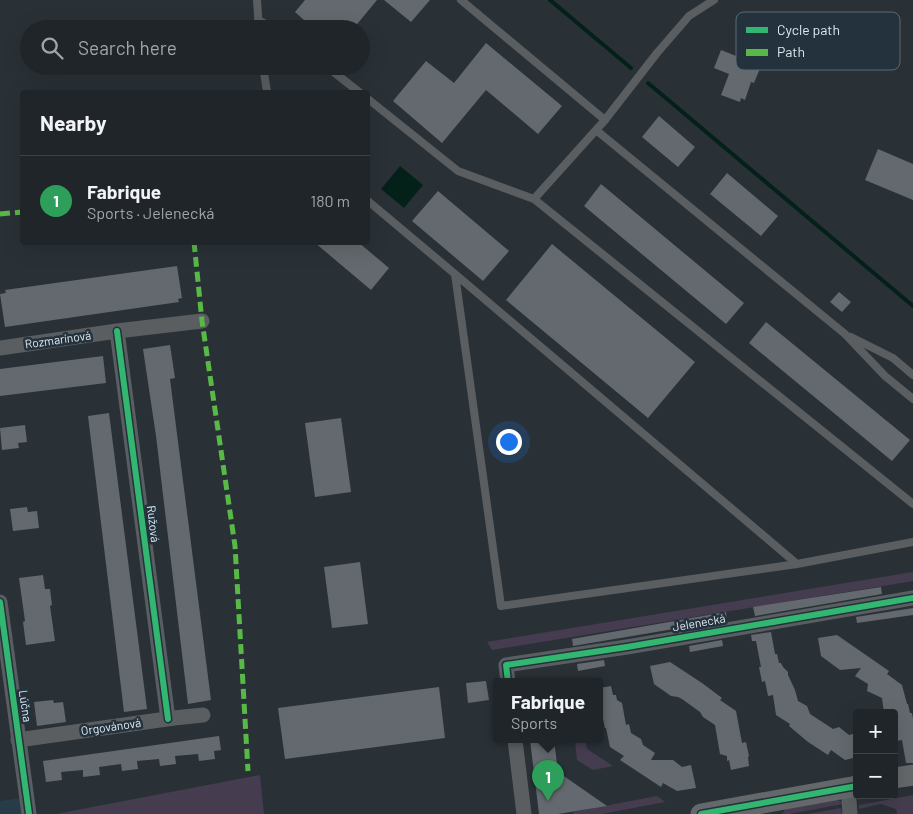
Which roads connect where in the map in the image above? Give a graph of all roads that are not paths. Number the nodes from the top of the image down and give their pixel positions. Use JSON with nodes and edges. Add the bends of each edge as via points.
{"nodes":[{"id":1,"x":257,"y":0,"type":"edge"},
{"id":2,"x":461,"y":0,"type":"edge"},
{"id":3,"x":714,"y":0,"type":"edge"},
{"id":4,"x":258,"y":20,"type":"edge"},
{"id":5,"x":264,"y":75,"type":"edge"},
{"id":6,"x":337,"y":75,"type":"edge"},
{"id":7,"x":267,"y":90,"type":"edge"},
{"id":8,"x":356,"y":90,"type":"edge"},
{"id":9,"x":370,"y":101,"type":"edge"},
{"id":10,"x":605,"y":120,"type":"junction"},
{"id":11,"x":596,"y":130,"type":"junction"},
{"id":12,"x":534,"y":199,"type":"junction"},
{"id":13,"x":370,"y":203,"type":"edge"},
{"id":14,"x":455,"y":274,"type":"junction"},
{"id":15,"x":202,"y":321,"type":"dead end"},
{"id":16,"x":117,"y":331,"type":"junction"},
{"id":17,"x":845,"y":334,"type":"junction"},
{"id":18,"x":0,"y":348,"type":"edge"},
{"id":19,"x":913,"y":375,"type":"edge"},
{"id":20,"x":913,"y":398,"type":"edge"},
{"id":21,"x":913,"y":504,"type":"edge"},
{"id":22,"x":913,"y":542,"type":"edge"},
{"id":23,"x":797,"y":564,"type":"junction"},
{"id":24,"x":913,"y":598,"type":"edge"},
{"id":25,"x":0,"y":602,"type":"edge"},
{"id":26,"x":508,"y":678,"type":"edge"},
{"id":27,"x":203,"y":715,"type":"dead end"},
{"id":28,"x":168,"y":719,"type":"junction"},
{"id":29,"x":18,"y":740,"type":"junction"},
{"id":30,"x":515,"y":743,"type":"edge"},
{"id":31,"x":913,"y":775,"type":"edge"},
{"id":32,"x":898,"y":777,"type":"edge"},
{"id":33,"x":852,"y":786,"type":"edge"},
{"id":34,"x":770,"y":808,"type":"edge"},
{"id":35,"x":29,"y":814,"type":"edge"},
{"id":36,"x":524,"y":814,"type":"edge"},
{"id":37,"x":701,"y":814,"type":"edge"},
{"id":38,"x":850,"y":814,"type":"edge"}],
"edges":[{"from":1,"to":4,"type":"lane"},
{"from":2,"to":10,"type":"lane"},
{"from":3,"to":10,"type":"lane","via":[[689,16]]},
{"from":5,"to":7,"type":"lane"},
{"from":6,"to":8,"type":"lane"},
{"from":9,"to":12,"type":"lane","via":[[458,171]]},
{"from":10,"to":11,"type":"lane"},
{"from":11,"to":12,"type":"lane"},
{"from":11,"to":17,"type":"lane"},
{"from":12,"to":21,"type":"lane"},
{"from":13,"to":14,"type":"lane"},
{"from":14,"to":23,"type":"lane"},
{"from":14,"to":23,"type":"lane","via":[[501,606]]},
{"from":15,"to":16,"type":"street","name":"Rozmarínová"},
{"from":16,"to":18,"type":"street","name":"Rozmarínová"},
{"from":16,"to":28,"type":"street","name":"Ružová"},
{"from":17,"to":19,"type":"lane","via":[[893,358]]},
{"from":17,"to":20,"type":"lane","via":[[885,376]]},
{"from":22,"to":23,"type":"lane"},
{"from":24,"to":26,"type":"street","name":"Jelenecká","via":[[506,665]]},
{"from":25,"to":29,"type":"street","name":"Lúčna"},
{"from":27,"to":28,"type":"street","name":"Orgovánová"},
{"from":28,"to":29,"type":"street","name":"Orgovánová"},
{"from":29,"to":35,"type":"street","name":"Lúčna"},
{"from":30,"to":36,"type":"street"},
{"from":31,"to":32,"type":"street"},
{"from":33,"to":34,"type":"street"},
{"from":33,"to":38,"type":"street"},
{"from":34,"to":37,"type":"street"}]}
